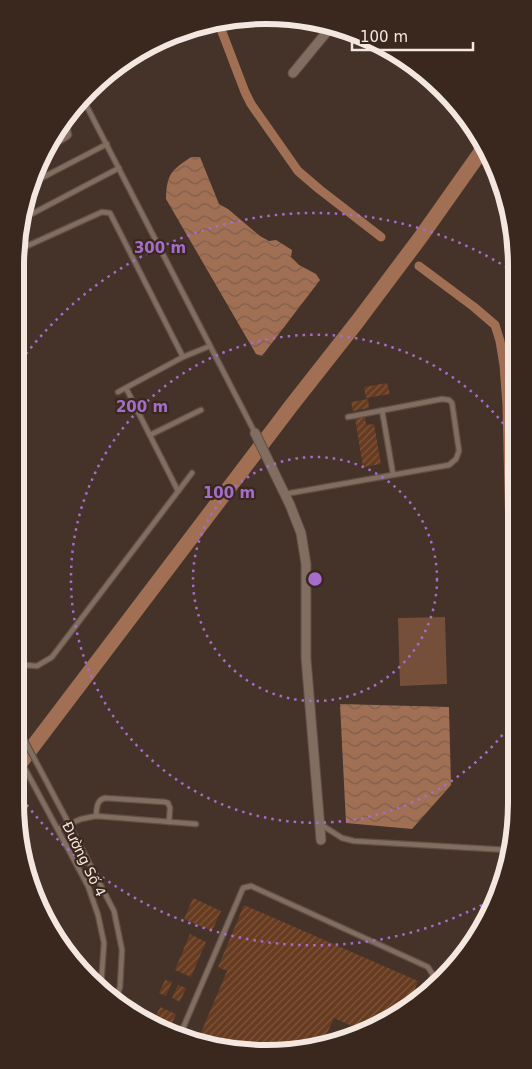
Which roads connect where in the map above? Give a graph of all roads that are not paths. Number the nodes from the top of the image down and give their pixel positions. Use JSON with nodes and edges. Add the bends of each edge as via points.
{"nodes":[{"id":1,"x":327,"y":32,"type":"edge"},
{"id":2,"x":293,"y":74,"type":"dead end"},
{"id":3,"x":86,"y":104,"type":"edge"},
{"id":4,"x":67,"y":129,"type":"edge"},
{"id":5,"x":58,"y":143,"type":"edge"},
{"id":6,"x":107,"y":144,"type":"junction"},
{"id":7,"x":119,"y":168,"type":"junction"},
{"id":8,"x":40,"y":179,"type":"edge"},
{"id":9,"x":29,"y":215,"type":"edge"},
{"id":10,"x":24,"y":247,"type":"edge"},
{"id":11,"x":210,"y":346,"type":"junction"},
{"id":12,"x":183,"y":357,"type":"junction"},
{"id":13,"x":126,"y":388,"type":"junction"},
{"id":14,"x":118,"y":392,"type":"dead end"},
{"id":15,"x":201,"y":410,"type":"dead end"},
{"id":16,"x":382,"y":410,"type":"junction"},
{"id":17,"x":348,"y":417,"type":"dead end"},
{"id":18,"x":255,"y":433,"type":"joint"},
{"id":19,"x":150,"y":435,"type":"junction"},
{"id":20,"x":192,"y":472,"type":"dead end"},
{"id":21,"x":393,"y":474,"type":"junction"},
{"id":22,"x":178,"y":491,"type":"junction"},
{"id":23,"x":285,"y":494,"type":"junction"},
{"id":24,"x":24,"y":663,"type":"edge"},
{"id":25,"x":24,"y":738,"type":"edge"},
{"id":26,"x":24,"y":766,"type":"edge"},
{"id":27,"x":96,"y":816,"type":"junction"},
{"id":28,"x":169,"y":822,"type":"junction"},
{"id":29,"x":319,"y":823,"type":"junction"},
{"id":30,"x":69,"y":824,"type":"junction"},
{"id":31,"x":196,"y":824,"type":"dead end"},
{"id":32,"x":58,"y":829,"type":"junction"},
{"id":33,"x":321,"y":840,"type":"dead end"},
{"id":34,"x":504,"y":850,"type":"edge"},
{"id":35,"x":101,"y":980,"type":"edge"},
{"id":36,"x":431,"y":980,"type":"edge"},
{"id":37,"x":118,"y":994,"type":"edge"},
{"id":38,"x":182,"y":1030,"type":"edge"}],
"edges":[{"from":1,"to":2,"type":"street"},
{"from":3,"to":6,"type":"lane"},
{"from":4,"to":5,"type":"lane","via":[[69,135]]},
{"from":6,"to":7,"type":"lane"},
{"from":6,"to":8,"type":"lane"},
{"from":7,"to":9,"type":"lane"},
{"from":7,"to":11,"type":"lane"},
{"from":10,"to":12,"type":"lane","via":[[102,212],[110,213]]},
{"from":11,"to":12,"type":"lane"},
{"from":11,"to":18,"type":"lane"},
{"from":12,"to":13,"type":"lane"},
{"from":13,"to":14,"type":"lane"},
{"from":13,"to":19,"type":"lane"},
{"from":15,"to":19,"type":"lane"},
{"from":16,"to":17,"type":"lane"},
{"from":16,"to":21,"type":"lane"},
{"from":16,"to":21,"type":"lane","via":[[442,399],[452,403],[459,451],[456,459],[448,465]]},
{"from":18,"to":23,"type":"street"},
{"from":19,"to":22,"type":"lane"},
{"from":20,"to":22,"type":"lane"},
{"from":21,"to":23,"type":"lane"},
{"from":22,"to":24,"type":"lane","via":[[52,657],[37,666]]},
{"from":23,"to":29,"type":"street","via":[[301,533],[306,564],[306,658]]},
{"from":25,"to":30,"type":"lane"},
{"from":26,"to":32,"type":"lane","name":"Đường Số 4"},
{"from":27,"to":28,"type":"lane"},
{"from":27,"to":28,"type":"lane","via":[[98,803],[104,798],[165,802],[170,805]]},
{"from":27,"to":30,"type":"lane"},
{"from":28,"to":31,"type":"lane"},
{"from":29,"to":33,"type":"street"},
{"from":29,"to":34,"type":"lane","via":[[342,838],[354,841]]},
{"from":30,"to":32,"type":"lane"},
{"from":30,"to":37,"type":"lane","via":[[114,911],[122,950]]},
{"from":32,"to":35,"type":"lane","name":"Đường Số 4","via":[[88,886],[98,915],[104,943]]},
{"from":36,"to":38,"type":"lane","via":[[433,975],[428,967],[251,886],[243,888]]}]}
